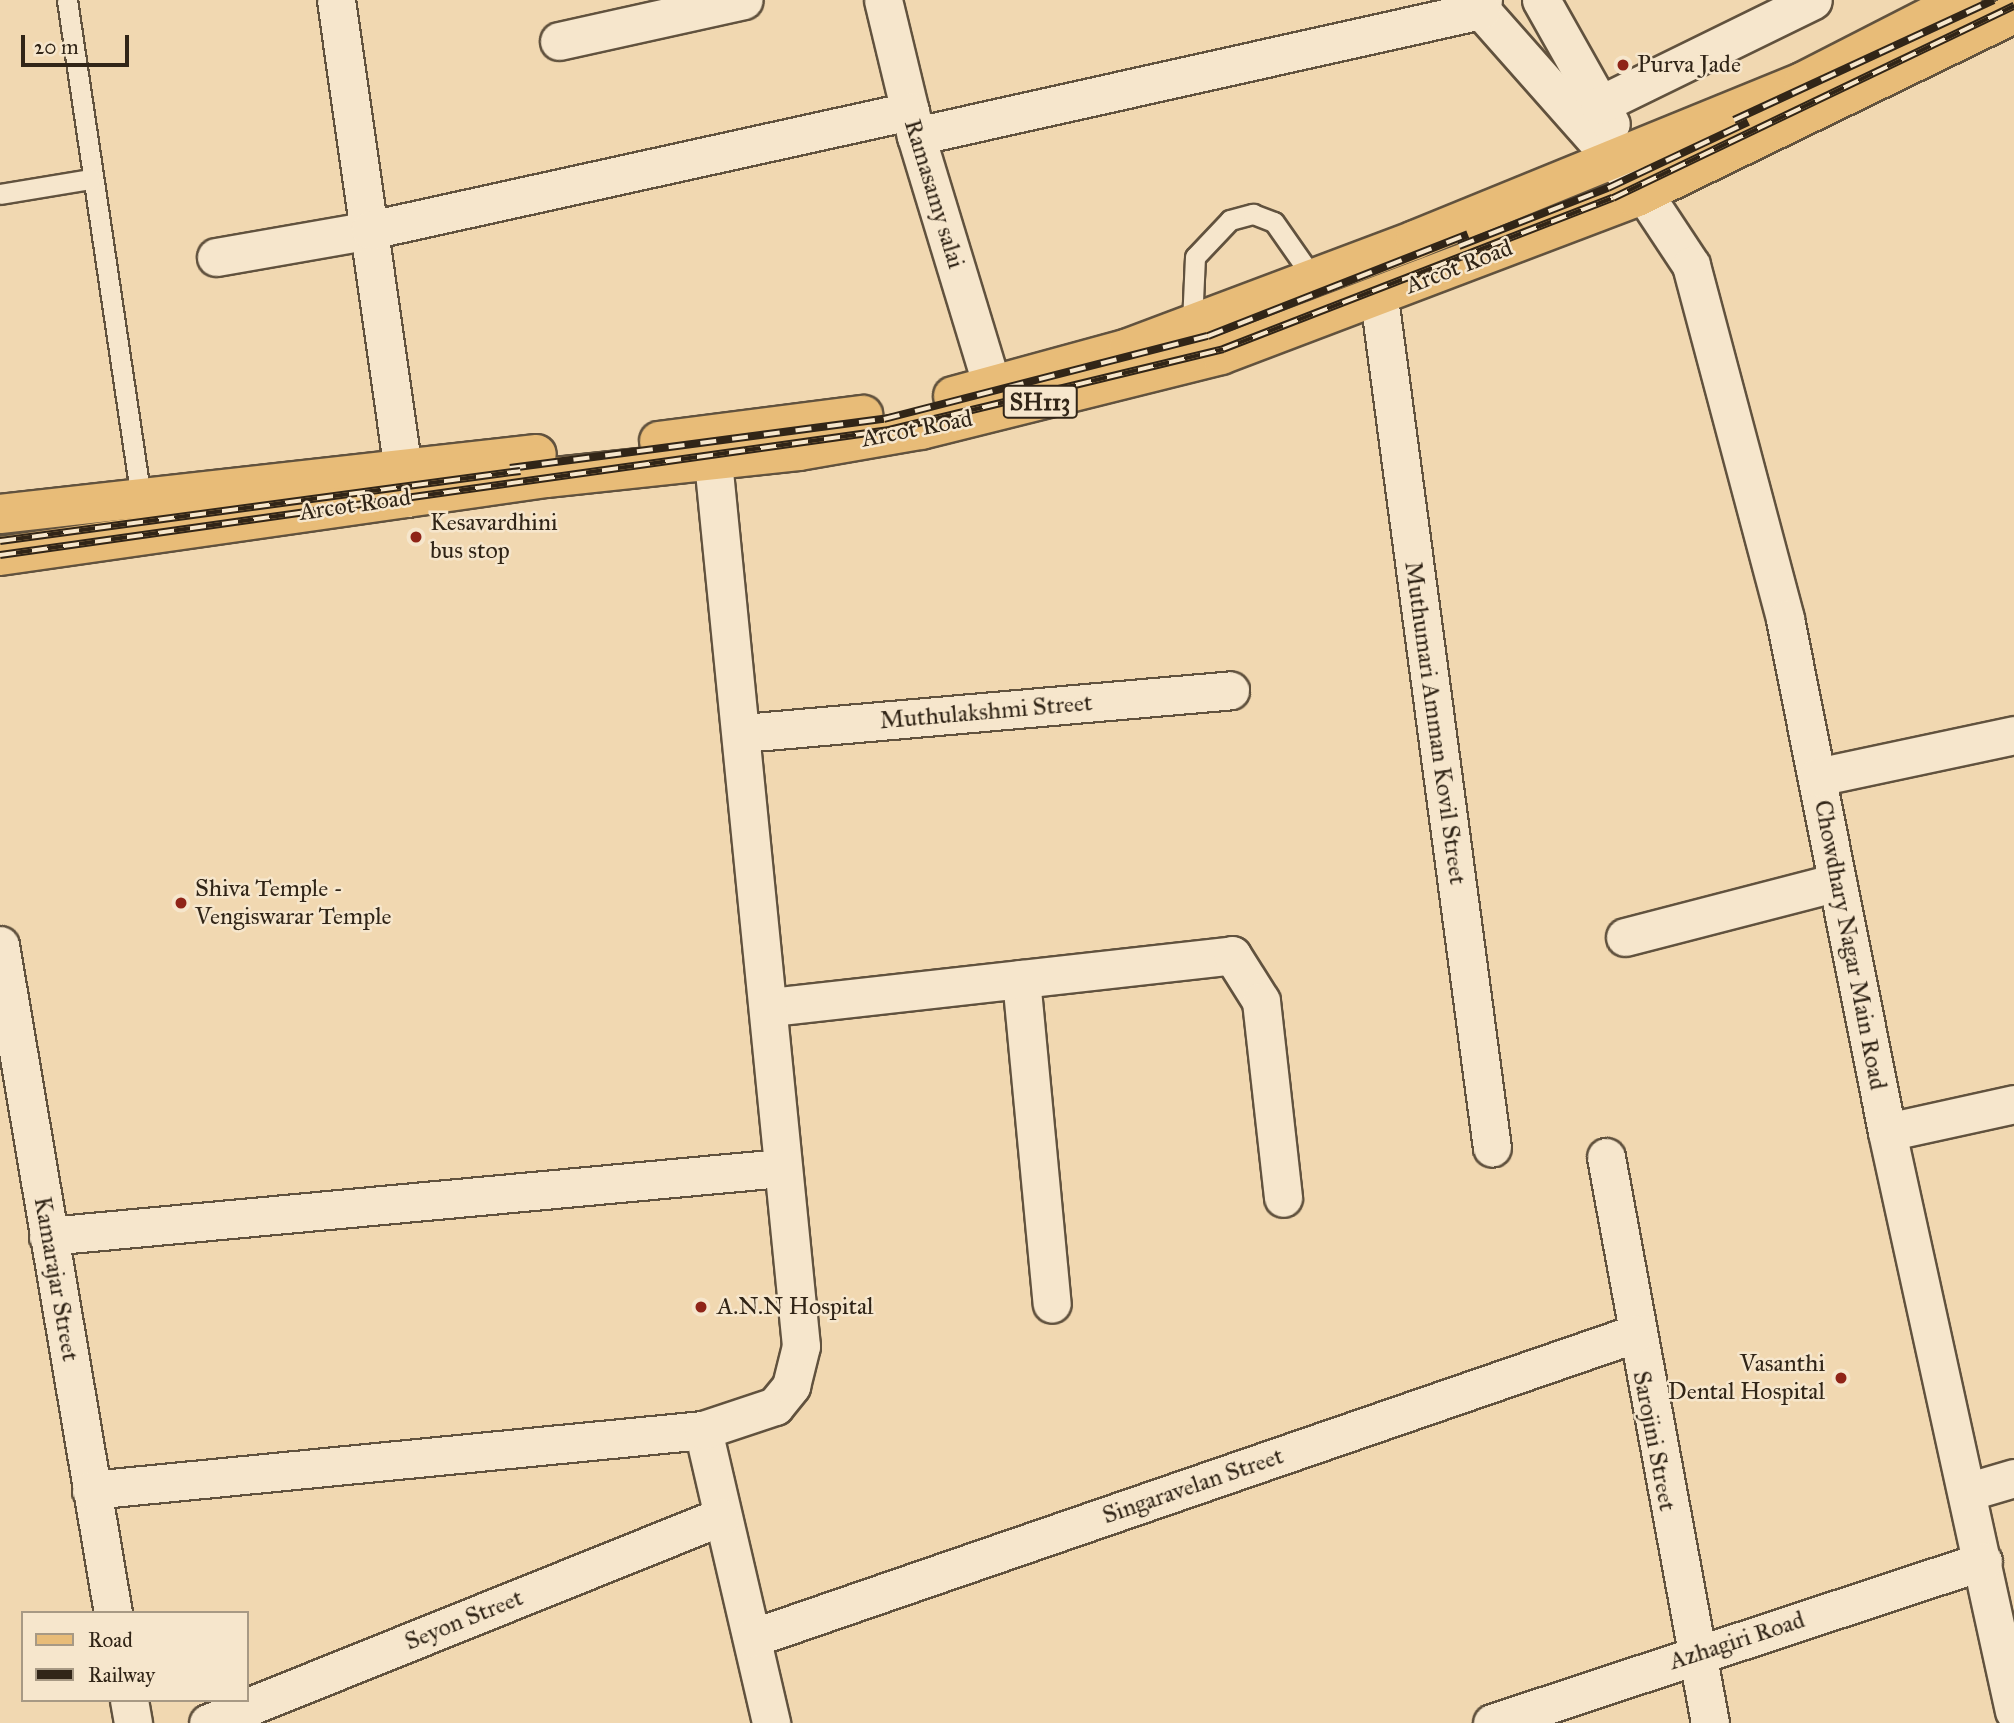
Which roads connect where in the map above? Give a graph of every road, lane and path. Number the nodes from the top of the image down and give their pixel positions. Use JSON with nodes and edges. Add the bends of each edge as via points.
{"nodes":[{"id":1,"x":67,"y":0,"type":"edge"},
{"id":2,"x":336,"y":0,"type":"edge"},
{"id":3,"x":744,"y":0,"type":"edge"},
{"id":4,"x":883,"y":0,"type":"edge"},
{"id":5,"x":1541,"y":0,"type":"edge"},
{"id":6,"x":1813,"y":0,"type":"edge"},
{"id":7,"x":1962,"y":0,"type":"edge"},
{"id":8,"x":1482,"y":5,"type":"edge"},
{"id":9,"x":2014,"y":13,"type":"edge"},
{"id":10,"x":559,"y":41,"type":"dead end"},
{"id":11,"x":1599,"y":105,"type":"junction"},
{"id":12,"x":913,"y":123,"type":"junction"},
{"id":13,"x":1620,"y":156,"type":"junction"},
{"id":14,"x":91,"y":179,"type":"junction"},
{"id":15,"x":0,"y":194,"type":"edge"},
{"id":16,"x":1644,"y":194,"type":"junction"},
{"id":17,"x":370,"y":230,"type":"junction"},
{"id":18,"x":216,"y":257,"type":"dead end"},
{"id":19,"x":1313,"y":278,"type":"junction"},
{"id":20,"x":1378,"y":298,"type":"junction"},
{"id":21,"x":1192,"y":323,"type":"junction"},
{"id":22,"x":992,"y":386,"type":"junction"},
{"id":23,"x":713,"y":462,"type":"junction"},
{"id":24,"x":405,"y":482,"type":"junction"},
{"id":25,"x":141,"y":499,"type":"junction"},
{"id":26,"x":0,"y":514,"type":"edge"},
{"id":27,"x":0,"y":555,"type":"edge"},
{"id":28,"x":1230,"y":690,"type":"dead end"},
{"id":29,"x":743,"y":733,"type":"junction"},
{"id":30,"x":2014,"y":735,"type":"edge"},
{"id":31,"x":1817,"y":776,"type":"junction"},
{"id":32,"x":1837,"y":882,"type":"junction"},
{"id":33,"x":1625,"y":937,"type":"dead end"},
{"id":34,"x":0,"y":945,"type":"edge"},
{"id":35,"x":1021,"y":979,"type":"junction"},
{"id":36,"x":771,"y":1007,"type":"junction"},
{"id":37,"x":2014,"y":1104,"type":"edge"},
{"id":38,"x":1887,"y":1132,"type":"junction"},
{"id":39,"x":1492,"y":1148,"type":"dead end"},
{"id":40,"x":1606,"y":1157,"type":"dead end"},
{"id":41,"x":781,"y":1168,"type":"junction"},
{"id":42,"x":1283,"y":1198,"type":"dead end"},
{"id":43,"x":48,"y":1236,"type":"junction"},
{"id":44,"x":1052,"y":1304,"type":"dead end"},
{"id":45,"x":1634,"y":1334,"type":"junction"},
{"id":46,"x":703,"y":1430,"type":"junction"},
{"id":47,"x":2014,"y":1478,"type":"edge"},
{"id":48,"x":91,"y":1490,"type":"junction"},
{"id":49,"x":1970,"y":1491,"type":"junction"},
{"id":50,"x":720,"y":1517,"type":"junction"},
{"id":51,"x":1983,"y":1561,"type":"junction"},
{"id":52,"x":113,"y":1611,"type":"edge"},
{"id":53,"x":752,"y":1639,"type":"junction"},
{"id":54,"x":1694,"y":1654,"type":"junction"},
{"id":55,"x":129,"y":1702,"type":"edge"},
{"id":56,"x":2014,"y":1711,"type":"edge"},
{"id":57,"x":133,"y":1723,"type":"edge"},
{"id":58,"x":208,"y":1723,"type":"edge"},
{"id":59,"x":771,"y":1723,"type":"edge"},
{"id":60,"x":1492,"y":1723,"type":"edge"},
{"id":61,"x":1710,"y":1723,"type":"edge"}],
"edges":[{"from":1,"to":14,"type":"lane"},
{"from":2,"to":17,"type":"street"},
{"from":3,"to":10,"type":"street"},
{"from":4,"to":12,"type":"street","name":"Ramasamy salai"},
{"from":5,"to":11,"type":"street"},
{"from":6,"to":11,"type":"street"},
{"from":7,"to":13,"type":"main road","name":"Arcot Road","number":"SH113","via":[[1804,81]]},
{"from":8,"to":12,"type":"street"},
{"from":8,"to":13,"type":"street"},
{"from":9,"to":16,"type":"main road","name":"Arcot Road","number":"SH113"},
{"from":11,"to":13,"type":"street"},
{"from":12,"to":17,"type":"street"},
{"from":12,"to":22,"type":"street","name":"Ramasamy salai"},
{"from":13,"to":16,"type":"street","name":"Chowdhary Nagar Main Road"},
{"from":13,"to":19,"type":"main road","name":"Arcot Road","number":"SH113"},
{"from":14,"to":15,"type":"lane"},
{"from":14,"to":25,"type":"lane"},
{"from":16,"to":20,"type":"main road","name":"Arcot Road","number":"SH113"},
{"from":16,"to":31,"type":"street","name":"Chowdhary Nagar Main Road","via":[[1691,265],[1785,619]]},
{"from":17,"to":18,"type":"street"},
{"from":17,"to":24,"type":"street"},
{"from":19,"to":21,"type":"main road","name":"Arcot Road","number":"SH113"},
{"from":19,"to":21,"type":"lane","via":[[1274,222],[1253,214],[1230,220],[1195,257]]},
{"from":20,"to":23,"type":"main road","name":"Arcot Road","number":"SH113","via":[[1222,355],[998,412]]},
{"from":20,"to":39,"type":"street","name":"Muthumari Amman Kovil Street"},
{"from":21,"to":22,"type":"main road","name":"Arcot Road","number":"SH113"},
{"from":22,"to":24,"type":"main road","name":"Arcot Road","number":"SH113","via":[[892,411]]},
{"from":23,"to":24,"type":"main road","name":"Arcot Road","number":"SH113"},
{"from":23,"to":29,"type":"street"},
{"from":24,"to":25,"type":"main road","name":"Arcot Road","number":"SH113"},
{"from":24,"to":27,"type":"main road","name":"Arcot Road","number":"SH113"},
{"from":25,"to":26,"type":"main road","name":"Arcot Road","number":"SH113"},
{"from":28,"to":29,"type":"street","name":"Muthulakshmi Street"},
{"from":29,"to":36,"type":"street"},
{"from":30,"to":31,"type":"street"},
{"from":31,"to":32,"type":"street","name":"Chowdhary Nagar Main Road"},
{"from":32,"to":33,"type":"street"},
{"from":32,"to":38,"type":"street","name":"Chowdhary Nagar Main Road"},
{"from":34,"to":43,"type":"street","name":"Kamarajar Street"},
{"from":35,"to":36,"type":"street"},
{"from":35,"to":42,"type":"street","via":[[1231,956],[1261,1001]]},
{"from":35,"to":44,"type":"street"},
{"from":36,"to":41,"type":"street"},
{"from":37,"to":38,"type":"street"},
{"from":38,"to":49,"type":"street","name":"Chowdhary Nagar Main Road"},
{"from":40,"to":45,"type":"street","name":"Sarojini Street"},
{"from":41,"to":43,"type":"street"},
{"from":41,"to":46,"type":"street","via":[[801,1346],[792,1387],[775,1406]]},
{"from":43,"to":48,"type":"street","name":"Kamarajar Street"},
{"from":45,"to":53,"type":"street","name":"Singaravelan Street"},
{"from":45,"to":54,"type":"street","name":"Sarojini Street"},
{"from":46,"to":48,"type":"street"},
{"from":46,"to":50,"type":"street"},
{"from":47,"to":49,"type":"street"},
{"from":48,"to":52,"type":"street","name":"Kamarajar Street"},
{"from":49,"to":51,"type":"street","name":"Chowdhary Nagar Main Road"},
{"from":50,"to":53,"type":"street"},
{"from":50,"to":58,"type":"street","name":"Seyon Street"},
{"from":51,"to":54,"type":"street","name":"Azhagiri Road"},
{"from":51,"to":56,"type":"street","name":"Chowdhary Nagar Main Road"},
{"from":53,"to":59,"type":"street"},
{"from":54,"to":60,"type":"street","name":"Azhagiri Road"},
{"from":54,"to":61,"type":"street","name":"Sarojini Street"},
{"from":55,"to":57,"type":"street"}]}
